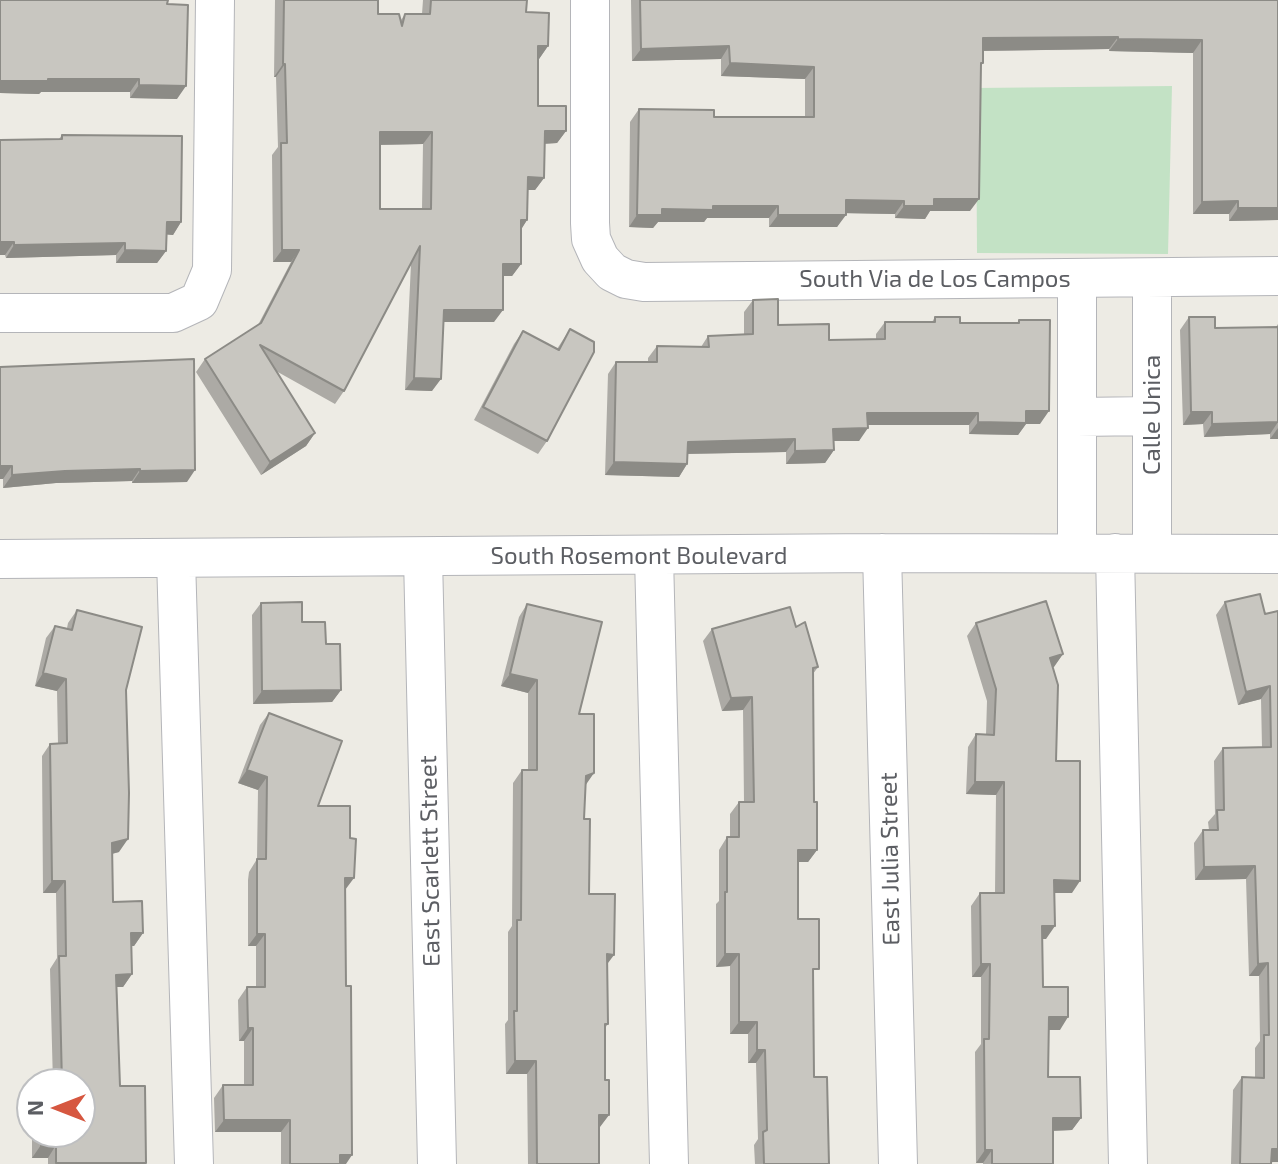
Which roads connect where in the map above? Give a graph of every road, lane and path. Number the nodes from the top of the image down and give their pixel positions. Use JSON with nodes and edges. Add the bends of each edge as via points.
{"nodes":[{"id":1,"x":215,"y":0,"type":"edge"},
{"id":2,"x":590,"y":0,"type":"edge"},
{"id":3,"x":1278,"y":276,"type":"edge"},
{"id":4,"x":1077,"y":278,"type":"junction"},
{"id":5,"x":1152,"y":278,"type":"junction"},
{"id":6,"x":0,"y":313,"type":"edge"},
{"id":7,"x":1152,"y":416,"type":"junction"},
{"id":8,"x":1077,"y":417,"type":"junction"},
{"id":9,"x":882,"y":553,"type":"junction"},
{"id":10,"x":1077,"y":553,"type":"junction"},
{"id":11,"x":1115,"y":553,"type":"junction"},
{"id":12,"x":1152,"y":553,"type":"junction"},
{"id":13,"x":1278,"y":554,"type":"edge"},
{"id":14,"x":654,"y":556,"type":"junction"},
{"id":15,"x":423,"y":557,"type":"junction"},
{"id":16,"x":0,"y":559,"type":"edge"},
{"id":17,"x":176,"y":559,"type":"junction"},
{"id":18,"x":194,"y":1164,"type":"edge"},
{"id":19,"x":437,"y":1164,"type":"edge"},
{"id":20,"x":669,"y":1164,"type":"edge"},
{"id":21,"x":898,"y":1164,"type":"edge"},
{"id":22,"x":1128,"y":1164,"type":"edge"}],
"edges":[{"from":1,"to":6,"type":"street","via":[[212,270],[199,301],[173,313]]},
{"from":2,"to":4,"type":"street","name":"South Via de Los Campos","via":[[591,268],[644,282]]},
{"from":3,"to":5,"type":"street","name":"South Via de Los Campos"},
{"from":4,"to":5,"type":"street","name":"South Via de Los Campos"},
{"from":4,"to":8,"type":"street"},
{"from":5,"to":7,"type":"street","name":"Calle Unica"},
{"from":7,"to":8,"type":"street"},
{"from":7,"to":12,"type":"street","name":"Calle Unica"},
{"from":8,"to":10,"type":"street"},
{"from":9,"to":10,"type":"street","name":"South Rosemont Boulevard"},
{"from":9,"to":14,"type":"street","name":"South Rosemont Boulevard"},
{"from":9,"to":21,"type":"street","name":"East Julia Street"},
{"from":10,"to":11,"type":"street","name":"South Rosemont Boulevard"},
{"from":11,"to":12,"type":"street","name":"South Rosemont Boulevard"},
{"from":11,"to":22,"type":"street"},
{"from":12,"to":13,"type":"street","name":"South Rosemont Boulevard"},
{"from":14,"to":15,"type":"street","name":"South Rosemont Boulevard"},
{"from":14,"to":20,"type":"street"},
{"from":15,"to":17,"type":"street","name":"South Rosemont Boulevard"},
{"from":15,"to":19,"type":"street","name":"East Scarlett Street"},
{"from":16,"to":17,"type":"street","name":"South Rosemont Boulevard"},
{"from":17,"to":18,"type":"street"}]}
